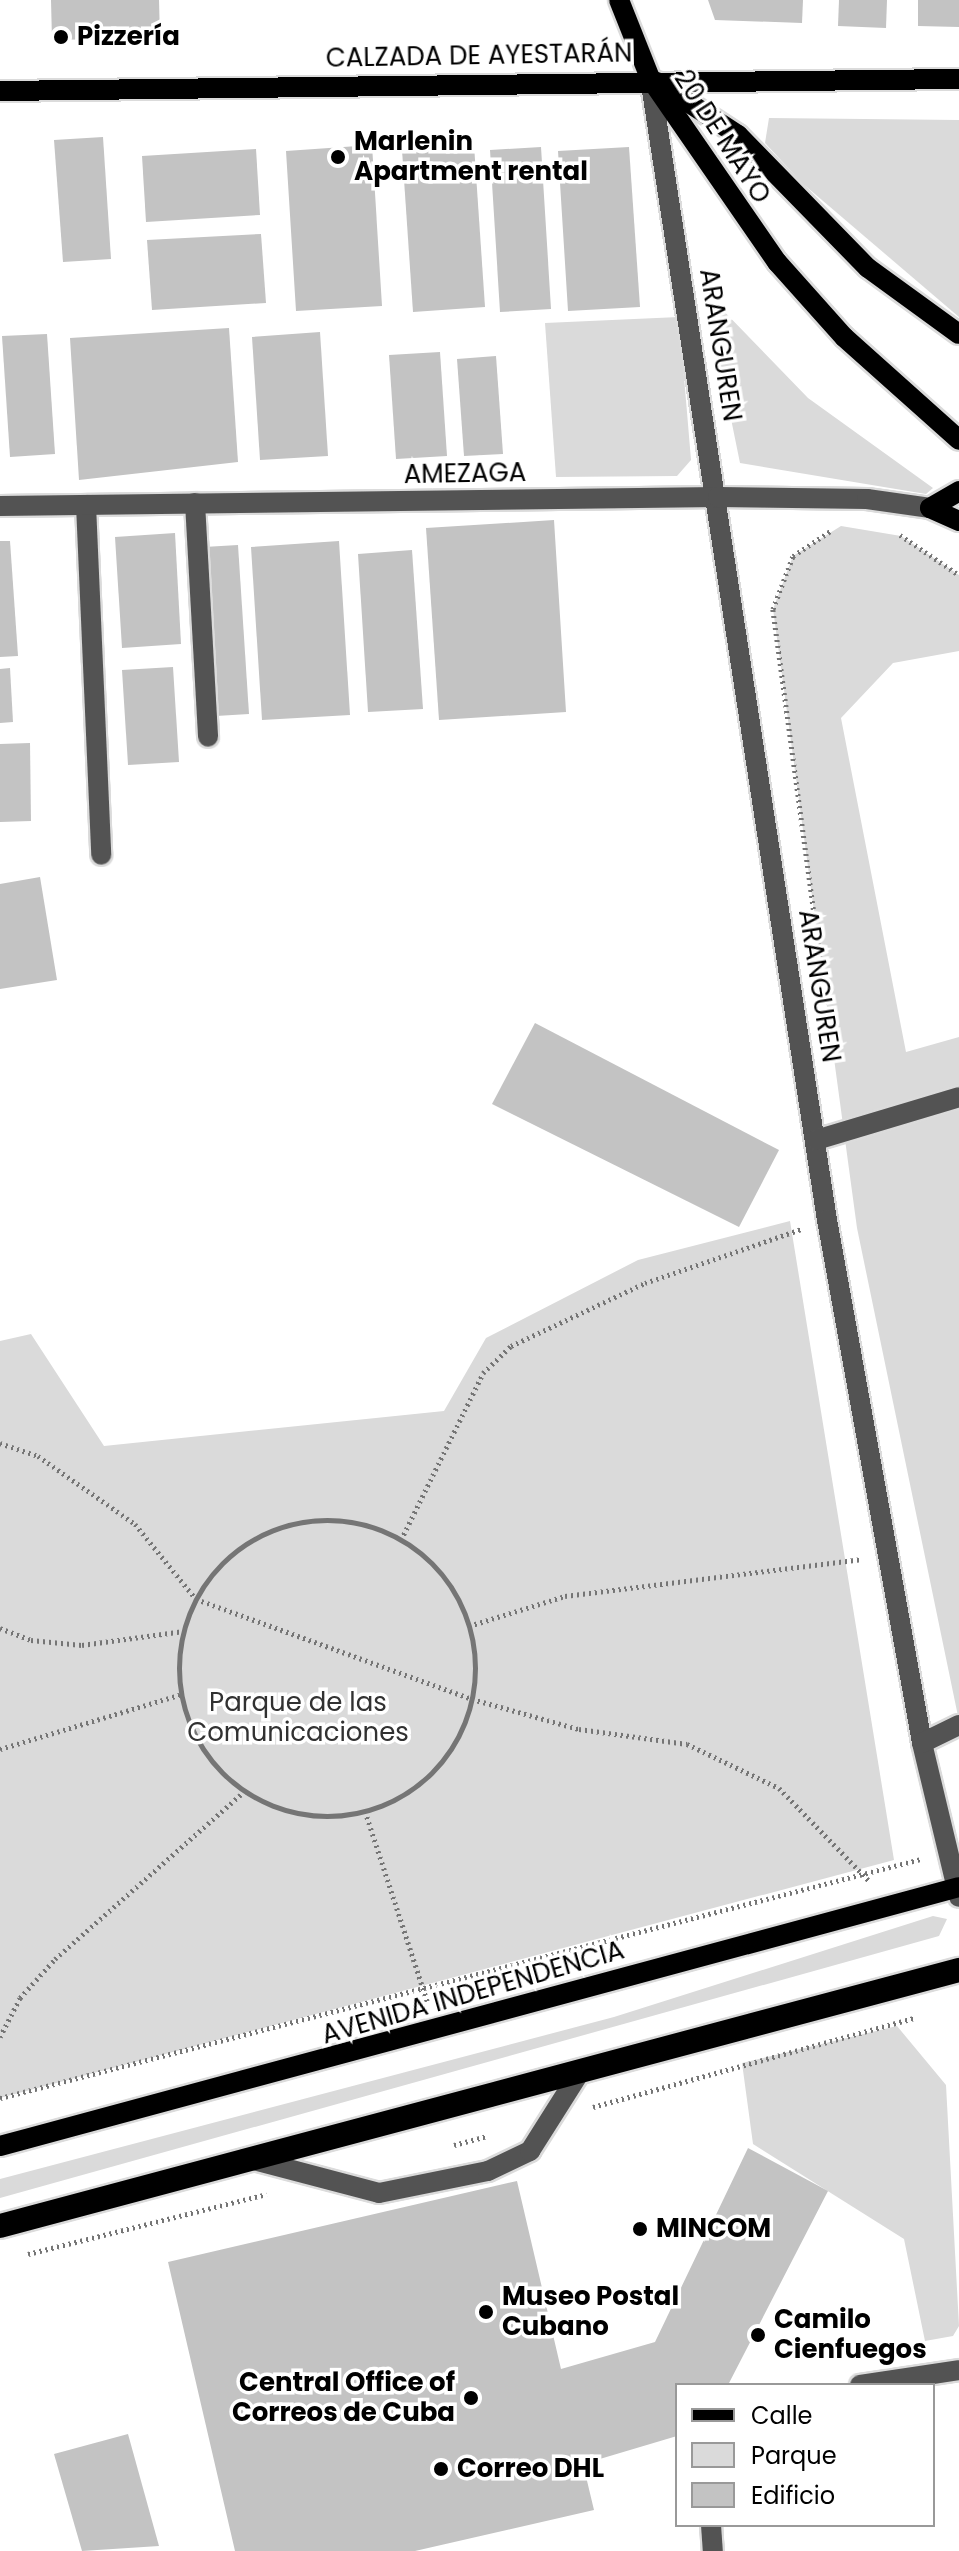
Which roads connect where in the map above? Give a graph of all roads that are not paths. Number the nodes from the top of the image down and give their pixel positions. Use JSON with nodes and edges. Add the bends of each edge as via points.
{"nodes":[{"id":1,"x":619,"y":0,"type":"edge"},
{"id":2,"x":650,"y":78,"type":"junction"},
{"id":3,"x":959,"y":79,"type":"edge"},
{"id":4,"x":0,"y":91,"type":"edge"},
{"id":5,"x":959,"y":334,"type":"edge"},
{"id":6,"x":959,"y":440,"type":"edge"},
{"id":7,"x":959,"y":491,"type":"edge"},
{"id":8,"x":718,"y":497,"type":"junction"},
{"id":9,"x":195,"y":503,"type":"junction"},
{"id":10,"x":86,"y":505,"type":"junction"},
{"id":11,"x":0,"y":506,"type":"edge"},
{"id":12,"x":930,"y":508,"type":"junction"},
{"id":13,"x":959,"y":521,"type":"edge"},
{"id":14,"x":208,"y":737,"type":"dead end"},
{"id":15,"x":101,"y":855,"type":"dead end"},
{"id":16,"x":959,"y":1097,"type":"edge"},
{"id":17,"x":816,"y":1140,"type":"junction"},
{"id":18,"x":959,"y":1725,"type":"edge"},
{"id":19,"x":922,"y":1743,"type":"junction"},
{"id":20,"x":958,"y":1891,"type":"edge"},
{"id":21,"x":959,"y":1970,"type":"edge"},
{"id":22,"x":580,"y":2072,"type":"junction"},
{"id":23,"x":0,"y":2146,"type":"edge"},
{"id":24,"x":250,"y":2160,"type":"junction"},
{"id":25,"x":0,"y":2226,"type":"edge"},
{"id":26,"x":959,"y":2370,"type":"edge"},
{"id":27,"x":873,"y":2383,"type":"edge"},
{"id":28,"x":711,"y":2527,"type":"edge"},
{"id":29,"x":713,"y":2551,"type":"edge"}],
"edges":[{"from":1,"to":2,"type":"main road"},
{"from":2,"to":3,"type":"main road","name":"CALZADA DE AYESTARÁN"},
{"from":2,"to":4,"type":"main road","name":"CALZADA DE AYESTARÁN"},
{"from":2,"to":5,"type":"main road","name":"20 DE MAYO","via":[[738,135],[868,268]]},
{"from":2,"to":6,"type":"main road","name":"20 DE MAYO","via":[[777,262],[844,337]]},
{"from":2,"to":8,"type":"street","name":"ARANGUREN"},
{"from":7,"to":12,"type":"main road"},
{"from":8,"to":9,"type":"street","name":"AMEZAGA"},
{"from":8,"to":12,"type":"street","name":"AMEZAGA","via":[[867,499]]},
{"from":8,"to":17,"type":"street","name":"ARANGUREN"},
{"from":9,"to":10,"type":"street","name":"AMEZAGA"},
{"from":9,"to":14,"type":"street"},
{"from":10,"to":11,"type":"street","name":"AMEZAGA"},
{"from":10,"to":15,"type":"street"},
{"from":12,"to":13,"type":"main road"},
{"from":16,"to":17,"type":"street"},
{"from":17,"to":19,"type":"street","name":"ARANGUREN"},
{"from":18,"to":19,"type":"street"},
{"from":19,"to":20,"type":"street","name":"ARANGUREN"},
{"from":20,"to":23,"type":"main road","name":"AVENIDA INDEPENDENCIA","via":[[882,1907],[436,2033]]},
{"from":21,"to":22,"type":"highway"},
{"from":22,"to":24,"type":"highway"},
{"from":22,"to":24,"type":"street","via":[[518,2160],[447,2182],[379,2193]]},
{"from":24,"to":25,"type":"highway"},
{"from":26,"to":27,"type":"street"},
{"from":28,"to":29,"type":"street"}]}
